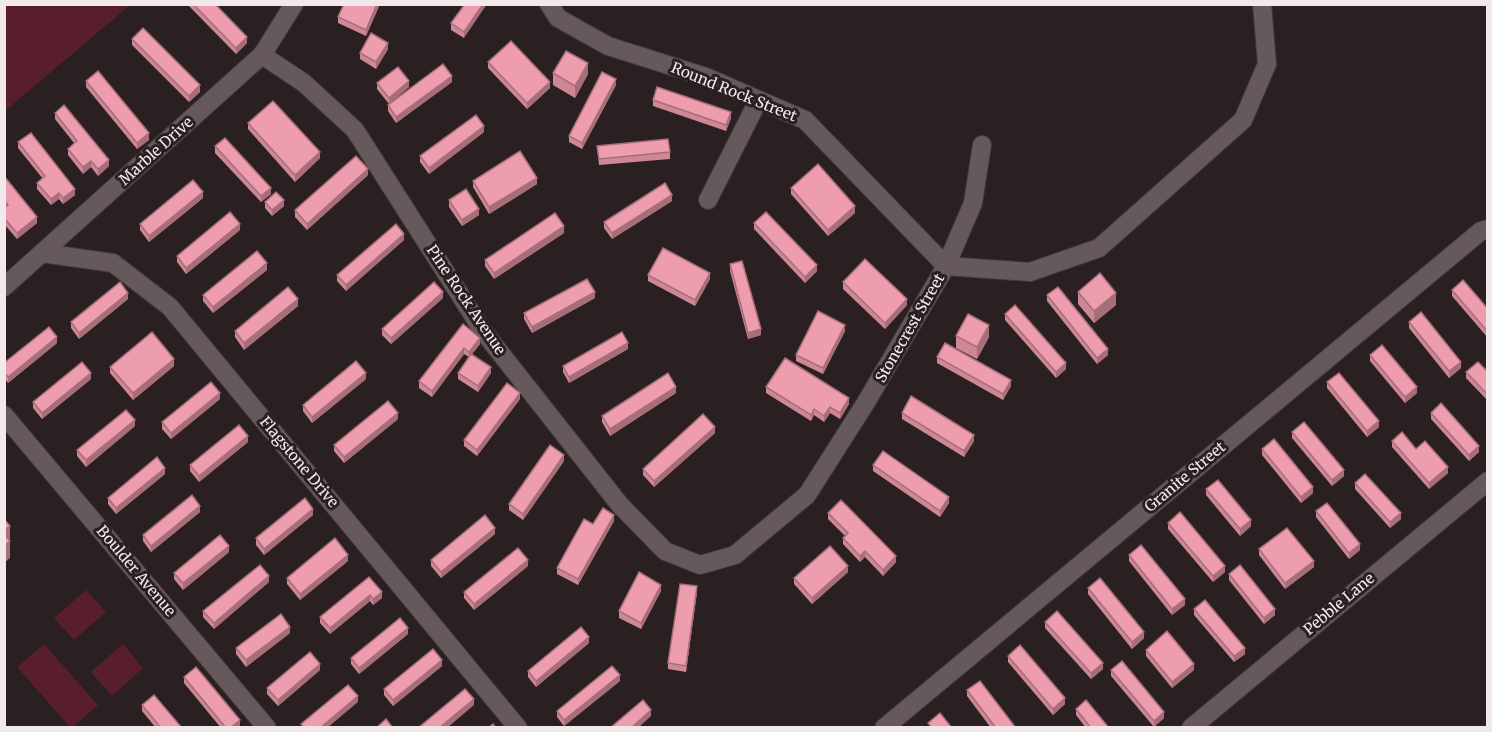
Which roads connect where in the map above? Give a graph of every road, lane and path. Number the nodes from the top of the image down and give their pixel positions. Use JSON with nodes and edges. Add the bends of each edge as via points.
{"nodes":[{"id":1,"x":294,"y":4,"type":"edge"},
{"id":2,"x":549,"y":4,"type":"edge"},
{"id":3,"x":1262,"y":4,"type":"edge"},
{"id":4,"x":262,"y":55,"type":"junction"},
{"id":5,"x":758,"y":101,"type":"junction"},
{"id":6,"x":982,"y":145,"type":"dead end"},
{"id":7,"x":708,"y":200,"type":"dead end"},
{"id":8,"x":1488,"y":229,"type":"edge"},
{"id":9,"x":42,"y":254,"type":"junction"},
{"id":10,"x":946,"y":266,"type":"junction"},
{"id":11,"x":4,"y":287,"type":"edge"},
{"id":12,"x":4,"y":415,"type":"edge"},
{"id":13,"x":1488,"y":481,"type":"edge"},
{"id":14,"x":700,"y":565,"type":"joint"},
{"id":15,"x":267,"y":728,"type":"edge"},
{"id":16,"x":519,"y":728,"type":"edge"},
{"id":17,"x":884,"y":728,"type":"edge"},
{"id":18,"x":1191,"y":728,"type":"edge"}],
"edges":[{"from":1,"to":4,"type":"street","name":"Marble Drive"},
{"from":2,"to":5,"type":"street","name":"Round Rock Street","via":[[558,18],[608,46],[706,77]]},
{"from":3,"to":10,"type":"street","name":"Stonecrest Street","via":[[1267,64],[1243,120],[1099,248],[1030,272]]},
{"from":4,"to":9,"type":"street","name":"Marble Drive"},
{"from":4,"to":14,"type":"street","name":"Pine Rock Avenue","via":[[304,83],[355,130],[483,331],[620,505],[665,551]]},
{"from":5,"to":7,"type":"street"},
{"from":5,"to":10,"type":"street","name":"Round Rock Street","via":[[805,120]]},
{"from":6,"to":10,"type":"street","via":[[973,203]]},
{"from":8,"to":17,"type":"street","name":"Granite Street"},
{"from":9,"to":11,"type":"street","name":"Marble Drive"},
{"from":9,"to":16,"type":"street","name":"Flagstone Drive","via":[[113,263],[170,307]]},
{"from":10,"to":14,"type":"street","name":"Stonecrest Street","via":[[807,495],[735,555]]},
{"from":12,"to":15,"type":"street","name":"Boulder Avenue"},
{"from":13,"to":18,"type":"street","name":"Pebble Lane"}]}
